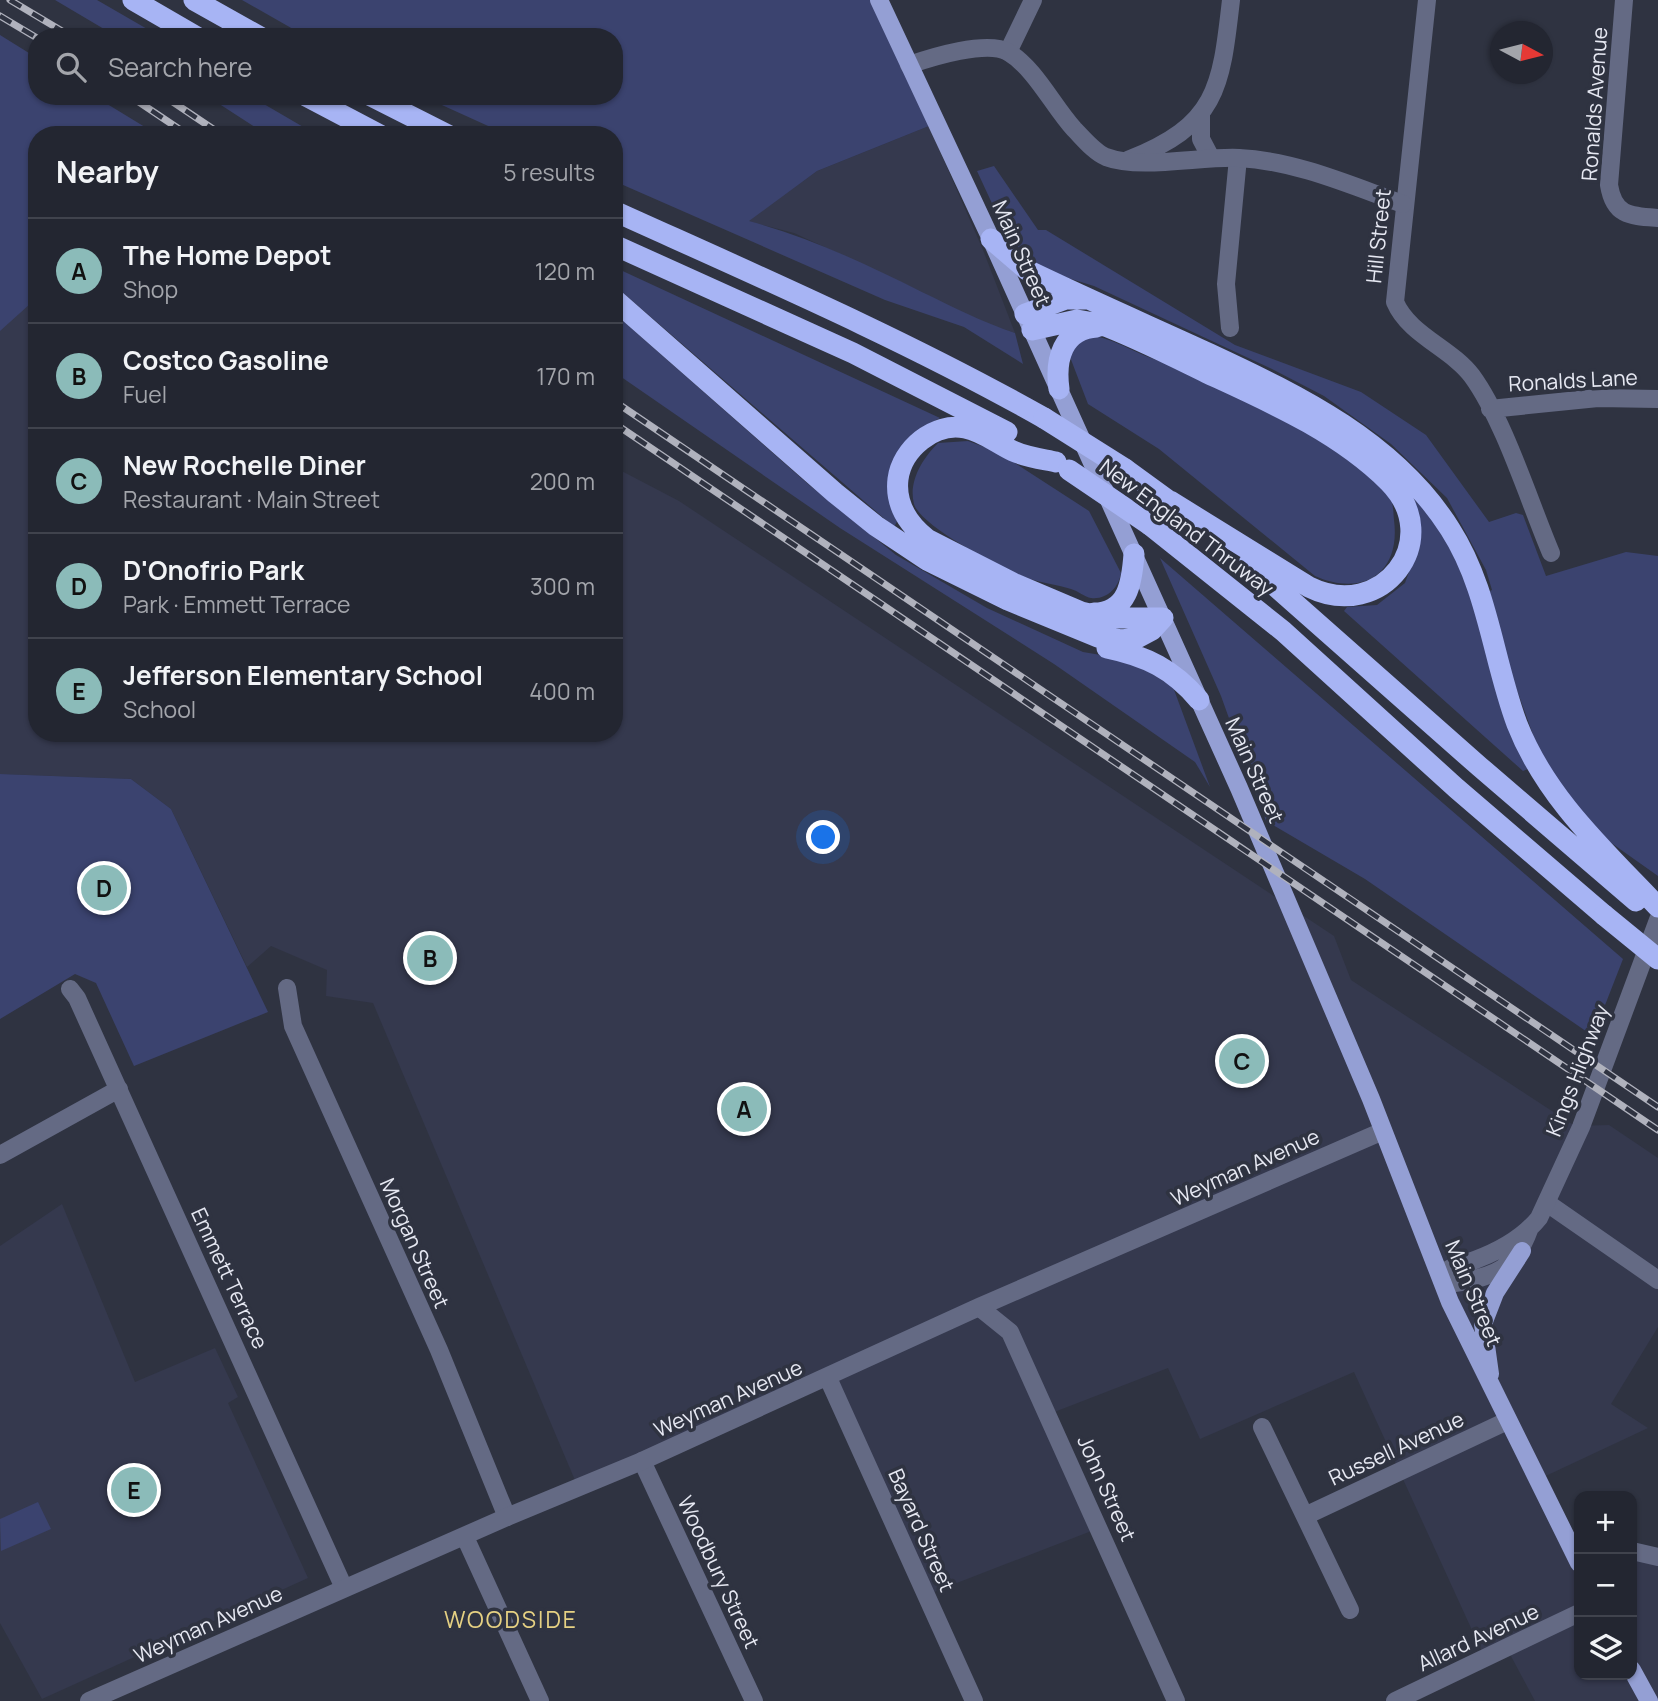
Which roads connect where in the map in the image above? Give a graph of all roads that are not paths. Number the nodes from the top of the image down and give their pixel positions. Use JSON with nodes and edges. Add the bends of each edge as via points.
{"nodes":[{"id":1,"x":133,"y":0,"type":"edge"},
{"id":2,"x":195,"y":0,"type":"edge"},
{"id":3,"x":879,"y":0,"type":"edge"},
{"id":4,"x":1032,"y":0,"type":"edge"},
{"id":5,"x":1231,"y":0,"type":"edge"},
{"id":6,"x":1427,"y":0,"type":"edge"},
{"id":7,"x":1624,"y":0,"type":"edge"},
{"id":8,"x":182,"y":28,"type":"edge"},
{"id":9,"x":244,"y":28,"type":"edge"},
{"id":10,"x":1009,"y":52,"type":"junction"},
{"id":11,"x":909,"y":65,"type":"junction"},
{"id":12,"x":319,"y":105,"type":"edge"},
{"id":13,"x":322,"y":105,"type":"edge"},
{"id":14,"x":390,"y":105,"type":"edge"},
{"id":15,"x":1201,"y":116,"type":"junction"},
{"id":16,"x":353,"y":126,"type":"edge"},
{"id":17,"x":362,"y":126,"type":"edge"},
{"id":18,"x":430,"y":126,"type":"edge"},
{"id":19,"x":1211,"y":158,"type":"junction"},
{"id":20,"x":1238,"y":158,"type":"junction"},
{"id":21,"x":1128,"y":160,"type":"junction"},
{"id":22,"x":1403,"y":204,"type":"junction"},
{"id":23,"x":623,"y":215,"type":"edge"},
{"id":24,"x":1658,"y":218,"type":"edge"},
{"id":25,"x":991,"y":239,"type":"junction"},
{"id":26,"x":623,"y":249,"type":"edge"},
{"id":27,"x":1104,"y":305,"type":"junction"},
{"id":28,"x":623,"y":307,"type":"edge"},
{"id":29,"x":1029,"y":322,"type":"junction"},
{"id":30,"x":1230,"y":328,"type":"dead end"},
{"id":31,"x":1116,"y":330,"type":"junction"},
{"id":32,"x":1059,"y":390,"type":"junction"},
{"id":33,"x":1658,"y":399,"type":"edge"},
{"id":34,"x":1490,"y":409,"type":"junction"},
{"id":35,"x":1062,"y":466,"type":"junction"},
{"id":36,"x":1170,"y":501,"type":"junction"},
{"id":37,"x":1551,"y":553,"type":"dead end"},
{"id":38,"x":1134,"y":554,"type":"junction"},
{"id":39,"x":1008,"y":600,"type":"junction"},
{"id":40,"x":1081,"y":612,"type":"junction"},
{"id":41,"x":1163,"y":618,"type":"junction"},
{"id":42,"x":1199,"y":700,"type":"junction"},
{"id":43,"x":1618,"y":876,"type":"junction"},
{"id":44,"x":1658,"y":907,"type":"edge"},
{"id":45,"x":1658,"y":919,"type":"edge"},
{"id":46,"x":1658,"y":959,"type":"edge"},
{"id":47,"x":287,"y":988,"type":"dead end"},
{"id":48,"x":70,"y":989,"type":"dead end"},
{"id":49,"x":119,"y":1089,"type":"junction"},
{"id":50,"x":1383,"y":1131,"type":"junction"},
{"id":51,"x":0,"y":1155,"type":"edge"},
{"id":52,"x":1547,"y":1203,"type":"junction"},
{"id":53,"x":1529,"y":1230,"type":"junction"},
{"id":54,"x":1522,"y":1251,"type":"junction"},
{"id":55,"x":1441,"y":1275,"type":"junction"},
{"id":56,"x":1658,"y":1280,"type":"edge"},
{"id":57,"x":979,"y":1307,"type":"junction"},
{"id":58,"x":828,"y":1378,"type":"junction"},
{"id":59,"x":1492,"y":1391,"type":"junction"},
{"id":60,"x":1507,"y":1420,"type":"junction"},
{"id":61,"x":1262,"y":1427,"type":"dead end"},
{"id":62,"x":642,"y":1461,"type":"junction"},
{"id":63,"x":1305,"y":1516,"type":"junction"},
{"id":64,"x":507,"y":1517,"type":"junction"},
{"id":65,"x":466,"y":1537,"type":"junction"},
{"id":66,"x":1573,"y":1540,"type":"edge"},
{"id":67,"x":1637,"y":1551,"type":"edge"},
{"id":68,"x":1658,"y":1557,"type":"edge"},
{"id":69,"x":344,"y":1588,"type":"junction"},
{"id":70,"x":1350,"y":1610,"type":"dead end"},
{"id":71,"x":1574,"y":1616,"type":"edge"},
{"id":72,"x":1637,"y":1679,"type":"edge"},
{"id":73,"x":89,"y":1701,"type":"edge"},
{"id":74,"x":540,"y":1701,"type":"edge"},
{"id":75,"x":754,"y":1701,"type":"edge"},
{"id":76,"x":974,"y":1701,"type":"edge"},
{"id":77,"x":1176,"y":1701,"type":"edge"},
{"id":78,"x":1395,"y":1701,"type":"edge"},
{"id":79,"x":1649,"y":1701,"type":"edge"}],
"edges":[{"from":1,"to":8,"type":"highway"},
{"from":2,"to":9,"type":"highway"},
{"from":3,"to":11,"type":"main road","name":"Main Street"},
{"from":4,"to":10,"type":"street"},
{"from":5,"to":15,"type":"street","via":[[1220,72]]},
{"from":6,"to":22,"type":"street","name":"Hill Street"},
{"from":7,"to":24,"type":"street","name":"Ronalds Avenue","via":[[1614,106],[1612,203],[1635,216]]},
{"from":10,"to":11,"type":"street","via":[[985,48]]},
{"from":10,"to":21,"type":"street","via":[[1087,144],[1105,157]]},
{"from":11,"to":25,"type":"main road","name":"Main Street"},
{"from":12,"to":16,"type":"highway"},
{"from":13,"to":17,"type":"highway"},
{"from":14,"to":18,"type":"highway"},
{"from":15,"to":19,"type":"street","via":[[1201,139]]},
{"from":15,"to":21,"type":"street","via":[[1166,145]]},
{"from":19,"to":20,"type":"street"},
{"from":19,"to":21,"type":"street"},
{"from":20,"to":22,"type":"street","via":[[1276,162]]},
{"from":20,"to":30,"type":"street","via":[[1226,284]]},
{"from":22,"to":34,"type":"street","name":"Hill Street","via":[[1395,281],[1400,314],[1472,376]]},
{"from":23,"to":36,"type":"highway","name":"New England Thruway","bridge":true,"via":[[865,325],[1044,418]]},
{"from":25,"to":27,"type":"highway","via":[[1027,270]]},
{"from":25,"to":29,"type":"main road","name":"Main Street"},
{"from":26,"to":35,"type":"highway","name":"New England Thruway","via":[[905,378]]},
{"from":27,"to":29,"type":"highway","via":[[1073,298]]},
{"from":27,"to":43,"type":"highway","via":[[1309,404],[1381,453],[1422,490],[1452,531],[1472,571],[1509,702],[1537,766]]},
{"from":28,"to":39,"type":"highway","via":[[876,526],[943,569]]},
{"from":29,"to":31,"type":"highway","via":[[1084,320]]},
{"from":29,"to":32,"type":"main road","name":"Main Street"},
{"from":31,"to":32,"type":"highway","via":[[1090,327],[1069,338],[1058,363]]},
{"from":31,"to":36,"type":"highway","via":[[1264,399],[1346,448],[1398,492],[1409,521],[1410,541],[1401,565],[1383,585],[1356,597],[1332,596],[1309,587]]},
{"from":32,"to":38,"type":"main road","name":"Main Street"},
{"from":33,"to":34,"type":"street","name":"Ronalds Lane","via":[[1598,398]]},
{"from":34,"to":37,"type":"street","name":"Hill Street"},
{"from":35,"to":40,"type":"highway","via":[[1016,453],[964,427],[943,430],[923,438],[905,459],[898,494],[907,520],[927,539]]},
{"from":35,"to":46,"type":"highway","name":"New England Thruway","bridge":true,"via":[[1150,525],[1283,631],[1465,795]]},
{"from":36,"to":43,"type":"highway","name":"New England Thruway","via":[[1307,612],[1471,760]]},
{"from":38,"to":40,"type":"highway","via":[[1131,585],[1121,603],[1104,612]]},
{"from":38,"to":41,"type":"main road","name":"Main Street"},
{"from":39,"to":41,"type":"highway","via":[[1090,635],[1114,640],[1146,634]]},
{"from":39,"to":42,"type":"highway","via":[[1088,643],[1154,661],[1176,675]]},
{"from":40,"to":41,"type":"highway","via":[[1115,619]]},
{"from":41,"to":42,"type":"main road","name":"Main Street"},
{"from":42,"to":50,"type":"main road","name":"Main Street"},
{"from":43,"to":44,"type":"highway"},
{"from":43,"to":45,"type":"highway","name":"New England Thruway"},
{"from":45,"to":52,"type":"street","name":"Kings Highway","via":[[1581,1127]]},
{"from":47,"to":64,"type":"street","name":"Morgan Street","via":[[293,1026],[439,1350]]},
{"from":48,"to":49,"type":"street","name":"Emmett Terrace"},
{"from":49,"to":51,"type":"street"},
{"from":49,"to":69,"type":"street","name":"Emmett Terrace"},
{"from":50,"to":55,"type":"main road","name":"Main Street"},
{"from":50,"to":57,"type":"street","name":"Weyman Avenue"},
{"from":52,"to":53,"type":"street","name":"Kings Highway"},
{"from":52,"to":56,"type":"street"},
{"from":53,"to":54,"type":"street","name":"Kings Highway"},
{"from":53,"to":55,"type":"street","name":"Kings Highway","via":[[1495,1252],[1449,1267]]},
{"from":54,"to":55,"type":"street","via":[[1504,1270],[1476,1279],[1456,1283]]},
{"from":54,"to":59,"type":"main road","via":[[1495,1293],[1483,1324]]},
{"from":55,"to":59,"type":"main road","name":"Main Street"},
{"from":57,"to":58,"type":"street","name":"Weyman Avenue"},
{"from":57,"to":77,"type":"street","name":"John Street","via":[[1010,1332]]},
{"from":58,"to":62,"type":"street","name":"Weyman Avenue"},
{"from":58,"to":76,"type":"street","name":"Bayard Street"},
{"from":59,"to":60,"type":"main road","name":"Main Street"},
{"from":60,"to":63,"type":"street","name":"Russell Avenue"},
{"from":60,"to":66,"type":"main road","name":"Main Street"},
{"from":61,"to":63,"type":"street"},
{"from":62,"to":64,"type":"street","name":"Weyman Avenue"},
{"from":62,"to":75,"type":"street","name":"Woodbury Street"},
{"from":63,"to":70,"type":"street"},
{"from":64,"to":65,"type":"street","name":"Weyman Avenue"},
{"from":65,"to":69,"type":"street","name":"Weyman Avenue"},
{"from":65,"to":74,"type":"street"},
{"from":67,"to":68,"type":"street"},
{"from":69,"to":73,"type":"street","name":"Weyman Avenue"},
{"from":71,"to":78,"type":"street","name":"Allard Avenue"},
{"from":72,"to":79,"type":"main road"}]}
